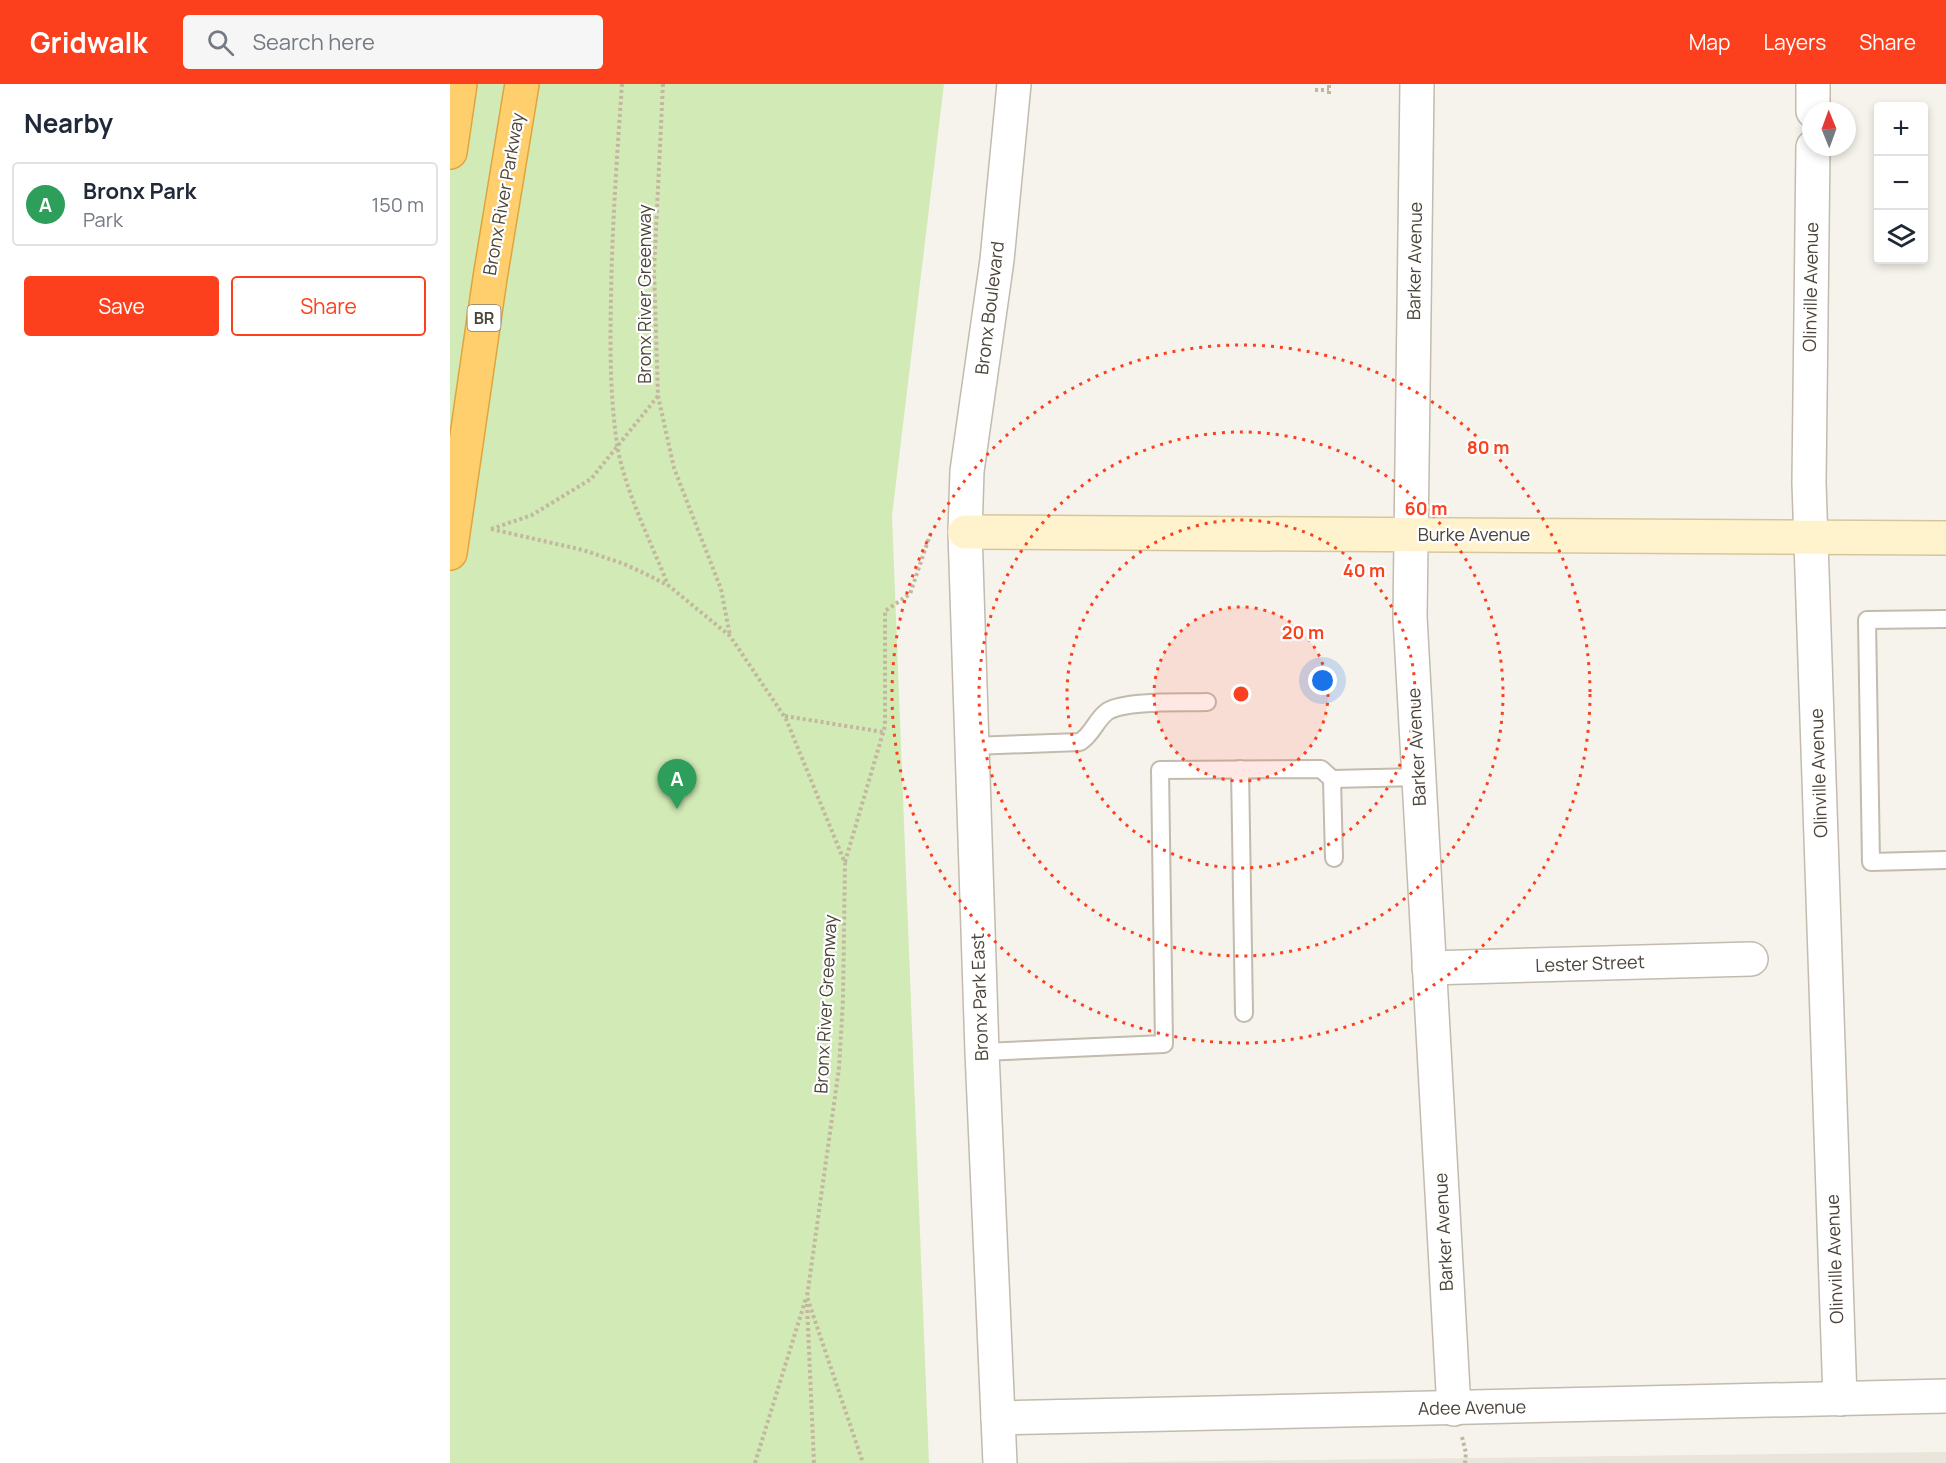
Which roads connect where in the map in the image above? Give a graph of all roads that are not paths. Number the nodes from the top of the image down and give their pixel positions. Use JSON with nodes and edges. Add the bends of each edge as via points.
{"nodes":[{"id":1,"x":460,"y":84,"type":"edge"},
{"id":2,"x":522,"y":84,"type":"edge"},
{"id":3,"x":1014,"y":84,"type":"edge"},
{"id":4,"x":1417,"y":84,"type":"edge"},
{"id":5,"x":1813,"y":84,"type":"edge"},
{"id":6,"x":1813,"y":102,"type":"edge"},
{"id":7,"x":450,"y":152,"type":"edge"},
{"id":8,"x":1813,"y":156,"type":"edge"},
{"id":9,"x":965,"y":532,"type":"junction"},
{"id":10,"x":1410,"y":534,"type":"junction"},
{"id":11,"x":1811,"y":537,"type":"junction"},
{"id":12,"x":1946,"y":538,"type":"edge"},
{"id":13,"x":450,"y":553,"type":"edge"},
{"id":14,"x":1946,"y":619,"type":"edge"},
{"id":15,"x":1207,"y":702,"type":"dead end"},
{"id":16,"x":972,"y":746,"type":"junction"},
{"id":17,"x":1240,"y":769,"type":"junction"},
{"id":18,"x":1419,"y":777,"type":"junction"},
{"id":19,"x":1332,"y":779,"type":"junction"},
{"id":20,"x":1334,"y":858,"type":"dead end"},
{"id":21,"x":1946,"y":860,"type":"edge"},
{"id":22,"x":1751,"y":959,"type":"dead end"},
{"id":23,"x":1429,"y":968,"type":"junction"},
{"id":24,"x":1244,"y":1013,"type":"dead end"},
{"id":25,"x":982,"y":1052,"type":"junction"},
{"id":26,"x":1946,"y":1396,"type":"edge"},
{"id":27,"x":1840,"y":1399,"type":"junction"},
{"id":28,"x":1454,"y":1409,"type":"junction"},
{"id":29,"x":998,"y":1418,"type":"junction"},
{"id":30,"x":1000,"y":1463,"type":"edge"}],
"edges":[{"from":1,"to":7,"type":"highway"},
{"from":2,"to":13,"type":"highway","name":"Bronx River Parkway","number":"BR"},
{"from":3,"to":9,"type":"street","name":"Bronx Boulevard","via":[[995,272],[968,471]]},
{"from":4,"to":10,"type":"street","name":"Barker Avenue"},
{"from":5,"to":6,"type":"street"},
{"from":8,"to":11,"type":"street","name":"Olinville Avenue"},
{"from":9,"to":10,"type":"main road","name":"Burke Avenue"},
{"from":9,"to":16,"type":"street","name":"Bronx Park East"},
{"from":10,"to":11,"type":"main road","name":"Burke Avenue"},
{"from":10,"to":18,"type":"street","name":"Barker Avenue","via":[[1410,617]]},
{"from":11,"to":12,"type":"main road","name":"Burke Avenue"},
{"from":11,"to":27,"type":"street","name":"Olinville Avenue"},
{"from":14,"to":21,"type":"lane","via":[[1867,620],[1871,862]]},
{"from":15,"to":16,"type":"lane","via":[[1114,708],[1080,742]]},
{"from":16,"to":25,"type":"street","name":"Bronx Park East"},
{"from":17,"to":19,"type":"lane","via":[[1321,769]]},
{"from":17,"to":24,"type":"lane"},
{"from":17,"to":25,"type":"lane","via":[[1160,770],[1164,1044]]},
{"from":18,"to":19,"type":"lane"},
{"from":18,"to":23,"type":"street","name":"Barker Avenue"},
{"from":19,"to":20,"type":"lane"},
{"from":22,"to":23,"type":"street","name":"Lester Street"},
{"from":23,"to":28,"type":"street","name":"Barker Avenue"},
{"from":25,"to":29,"type":"street","name":"Bronx Park East"},
{"from":26,"to":27,"type":"street","name":"Adee Avenue"},
{"from":27,"to":28,"type":"street","name":"Adee Avenue"},
{"from":28,"to":29,"type":"street","name":"Adee Avenue"},
{"from":29,"to":30,"type":"street","name":"Bronx Park East"}]}
